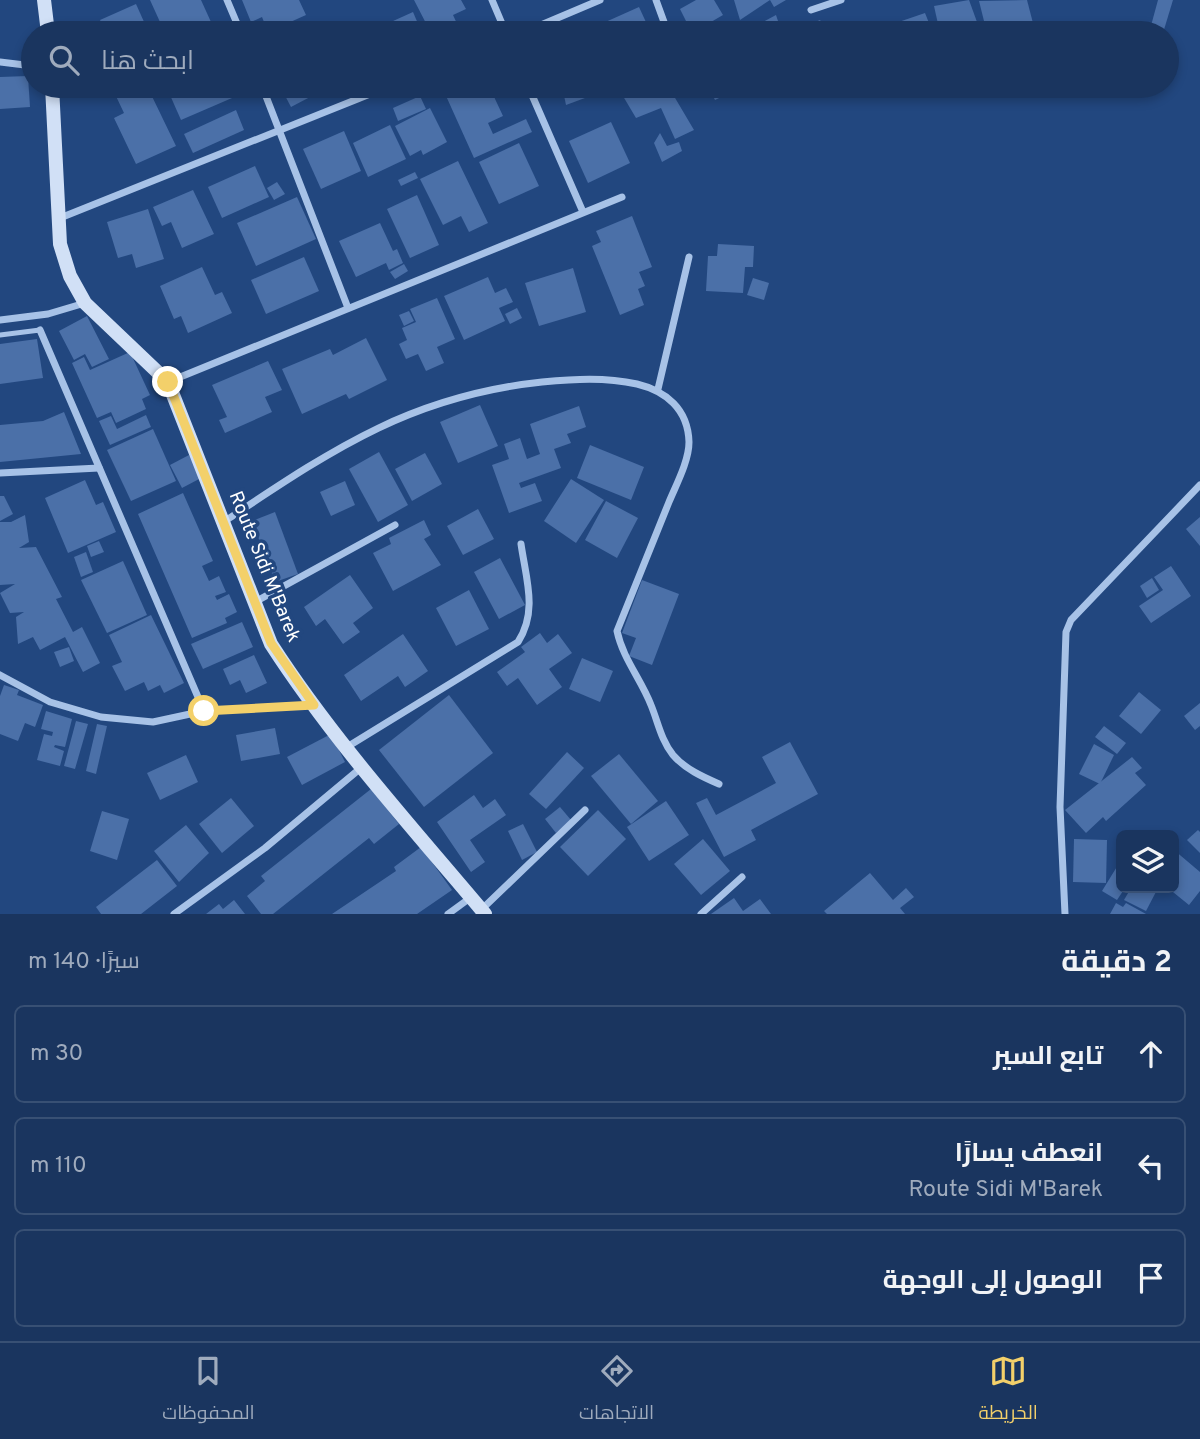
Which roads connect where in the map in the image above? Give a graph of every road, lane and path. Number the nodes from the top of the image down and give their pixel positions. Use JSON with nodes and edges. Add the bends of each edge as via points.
{"nodes":[{"id":1,"x":44,"y":0,"type":"edge"},
{"id":2,"x":227,"y":0,"type":"edge"},
{"id":3,"x":492,"y":0,"type":"edge"},
{"id":4,"x":600,"y":0,"type":"edge"},
{"id":5,"x":656,"y":0,"type":"edge"},
{"id":6,"x":841,"y":0,"type":"edge"},
{"id":7,"x":811,"y":10,"type":"dead end"},
{"id":8,"x":47,"y":21,"type":"edge"},
{"id":9,"x":236,"y":21,"type":"edge"},
{"id":10,"x":501,"y":21,"type":"edge"},
{"id":11,"x":550,"y":21,"type":"edge"},
{"id":12,"x":664,"y":21,"type":"edge"},
{"id":13,"x":0,"y":62,"type":"edge"},
{"id":14,"x":21,"y":65,"type":"edge"},
{"id":15,"x":53,"y":98,"type":"edge"},
{"id":16,"x":267,"y":98,"type":"edge"},
{"id":17,"x":359,"y":98,"type":"edge"},
{"id":18,"x":533,"y":98,"type":"edge"},
{"id":19,"x":280,"y":129,"type":"junction"},
{"id":20,"x":622,"y":197,"type":"dead end"},
{"id":21,"x":583,"y":212,"type":"junction"},
{"id":22,"x":59,"y":219,"type":"junction"},
{"id":23,"x":689,"y":257,"type":"dead end"},
{"id":24,"x":85,"y":303,"type":"junction"},
{"id":25,"x":348,"y":308,"type":"junction"},
{"id":26,"x":0,"y":320,"type":"edge"},
{"id":27,"x":40,"y":330,"type":"joint"},
{"id":28,"x":0,"y":335,"type":"edge"},
{"id":29,"x":168,"y":382,"type":"junction"},
{"id":30,"x":658,"y":389,"type":"junction"},
{"id":31,"x":99,"y":468,"type":"junction"},
{"id":32,"x":0,"y":473,"type":"edge"},
{"id":33,"x":1200,"y":485,"type":"edge"},
{"id":34,"x":225,"y":521,"type":"junction"},
{"id":35,"x":396,"y":525,"type":"dead end"},
{"id":36,"x":521,"y":544,"type":"dead end"},
{"id":37,"x":254,"y":602,"type":"junction"},
{"id":38,"x":1,"y":675,"type":"edge"},
{"id":39,"x":314,"y":705,"type":"junction"},
{"id":40,"x":204,"y":711,"type":"junction"},
{"id":41,"x":347,"y":747,"type":"junction"},
{"id":42,"x":362,"y":766,"type":"junction"},
{"id":43,"x":719,"y":784,"type":"dead end"},
{"id":44,"x":585,"y":810,"type":"dead end"},
{"id":45,"x":742,"y":877,"type":"dead end"},
{"id":46,"x":471,"y":897,"type":"junction"},
{"id":47,"x":483,"y":912,"type":"edge"},
{"id":48,"x":174,"y":914,"type":"edge"},
{"id":49,"x":448,"y":914,"type":"edge"},
{"id":50,"x":701,"y":914,"type":"edge"},
{"id":51,"x":1065,"y":914,"type":"edge"}],
"edges":[{"from":1,"to":8,"type":"street"},
{"from":2,"to":9,"type":"street"},
{"from":3,"to":10,"type":"street"},
{"from":4,"to":11,"type":"street"},
{"from":5,"to":12,"type":"street"},
{"from":6,"to":7,"type":"street"},
{"from":13,"to":14,"type":"street"},
{"from":15,"to":22,"type":"street","name":"Route Sidi M'Barek"},
{"from":16,"to":19,"type":"street"},
{"from":17,"to":19,"type":"street"},
{"from":18,"to":21,"type":"street"},
{"from":19,"to":22,"type":"street"},
{"from":19,"to":25,"type":"street"},
{"from":20,"to":21,"type":"street"},
{"from":21,"to":25,"type":"street"},
{"from":22,"to":24,"type":"street","name":"Route Sidi M'Barek","via":[[60,244]]},
{"from":23,"to":30,"type":"street"},
{"from":24,"to":26,"type":"street","via":[[48,314]]},
{"from":24,"to":29,"type":"street","name":"Route Sidi M'Barek"},
{"from":25,"to":29,"type":"street"},
{"from":27,"to":28,"type":"lane"},
{"from":27,"to":31,"type":"street"},
{"from":29,"to":34,"type":"street","name":"Route Sidi M'Barek"},
{"from":30,"to":34,"type":"street","via":[[620,380],[579,379],[506,386],[441,401],[328,453]]},
{"from":30,"to":43,"type":"street","via":[[677,405],[689,443],[617,631],[621,650],[672,753],[699,776]]},
{"from":31,"to":32,"type":"street"},
{"from":31,"to":40,"type":"street"},
{"from":33,"to":51,"type":"street","via":[[1071,620],[1066,632],[1060,807]]},
{"from":34,"to":37,"type":"street","name":"Route Sidi M'Barek"},
{"from":35,"to":37,"type":"street"},
{"from":36,"to":41,"type":"street","via":[[530,604],[529,625],[518,642]]},
{"from":37,"to":39,"type":"street","name":"Route Sidi M'Barek","via":[[271,643]]},
{"from":38,"to":40,"type":"street","via":[[50,702],[101,717],[153,722]]},
{"from":39,"to":40,"type":"street"},
{"from":39,"to":41,"type":"street","name":"Route Sidi M'Barek"},
{"from":41,"to":42,"type":"street","name":"Route Sidi M'Barek"},
{"from":42,"to":46,"type":"street","name":"Route Sidi M'Barek"},
{"from":42,"to":48,"type":"street","via":[[265,848]]},
{"from":44,"to":47,"type":"street"},
{"from":45,"to":50,"type":"street"},
{"from":46,"to":47,"type":"street","name":"Route Sidi M'Barek"},
{"from":46,"to":49,"type":"street"}]}
